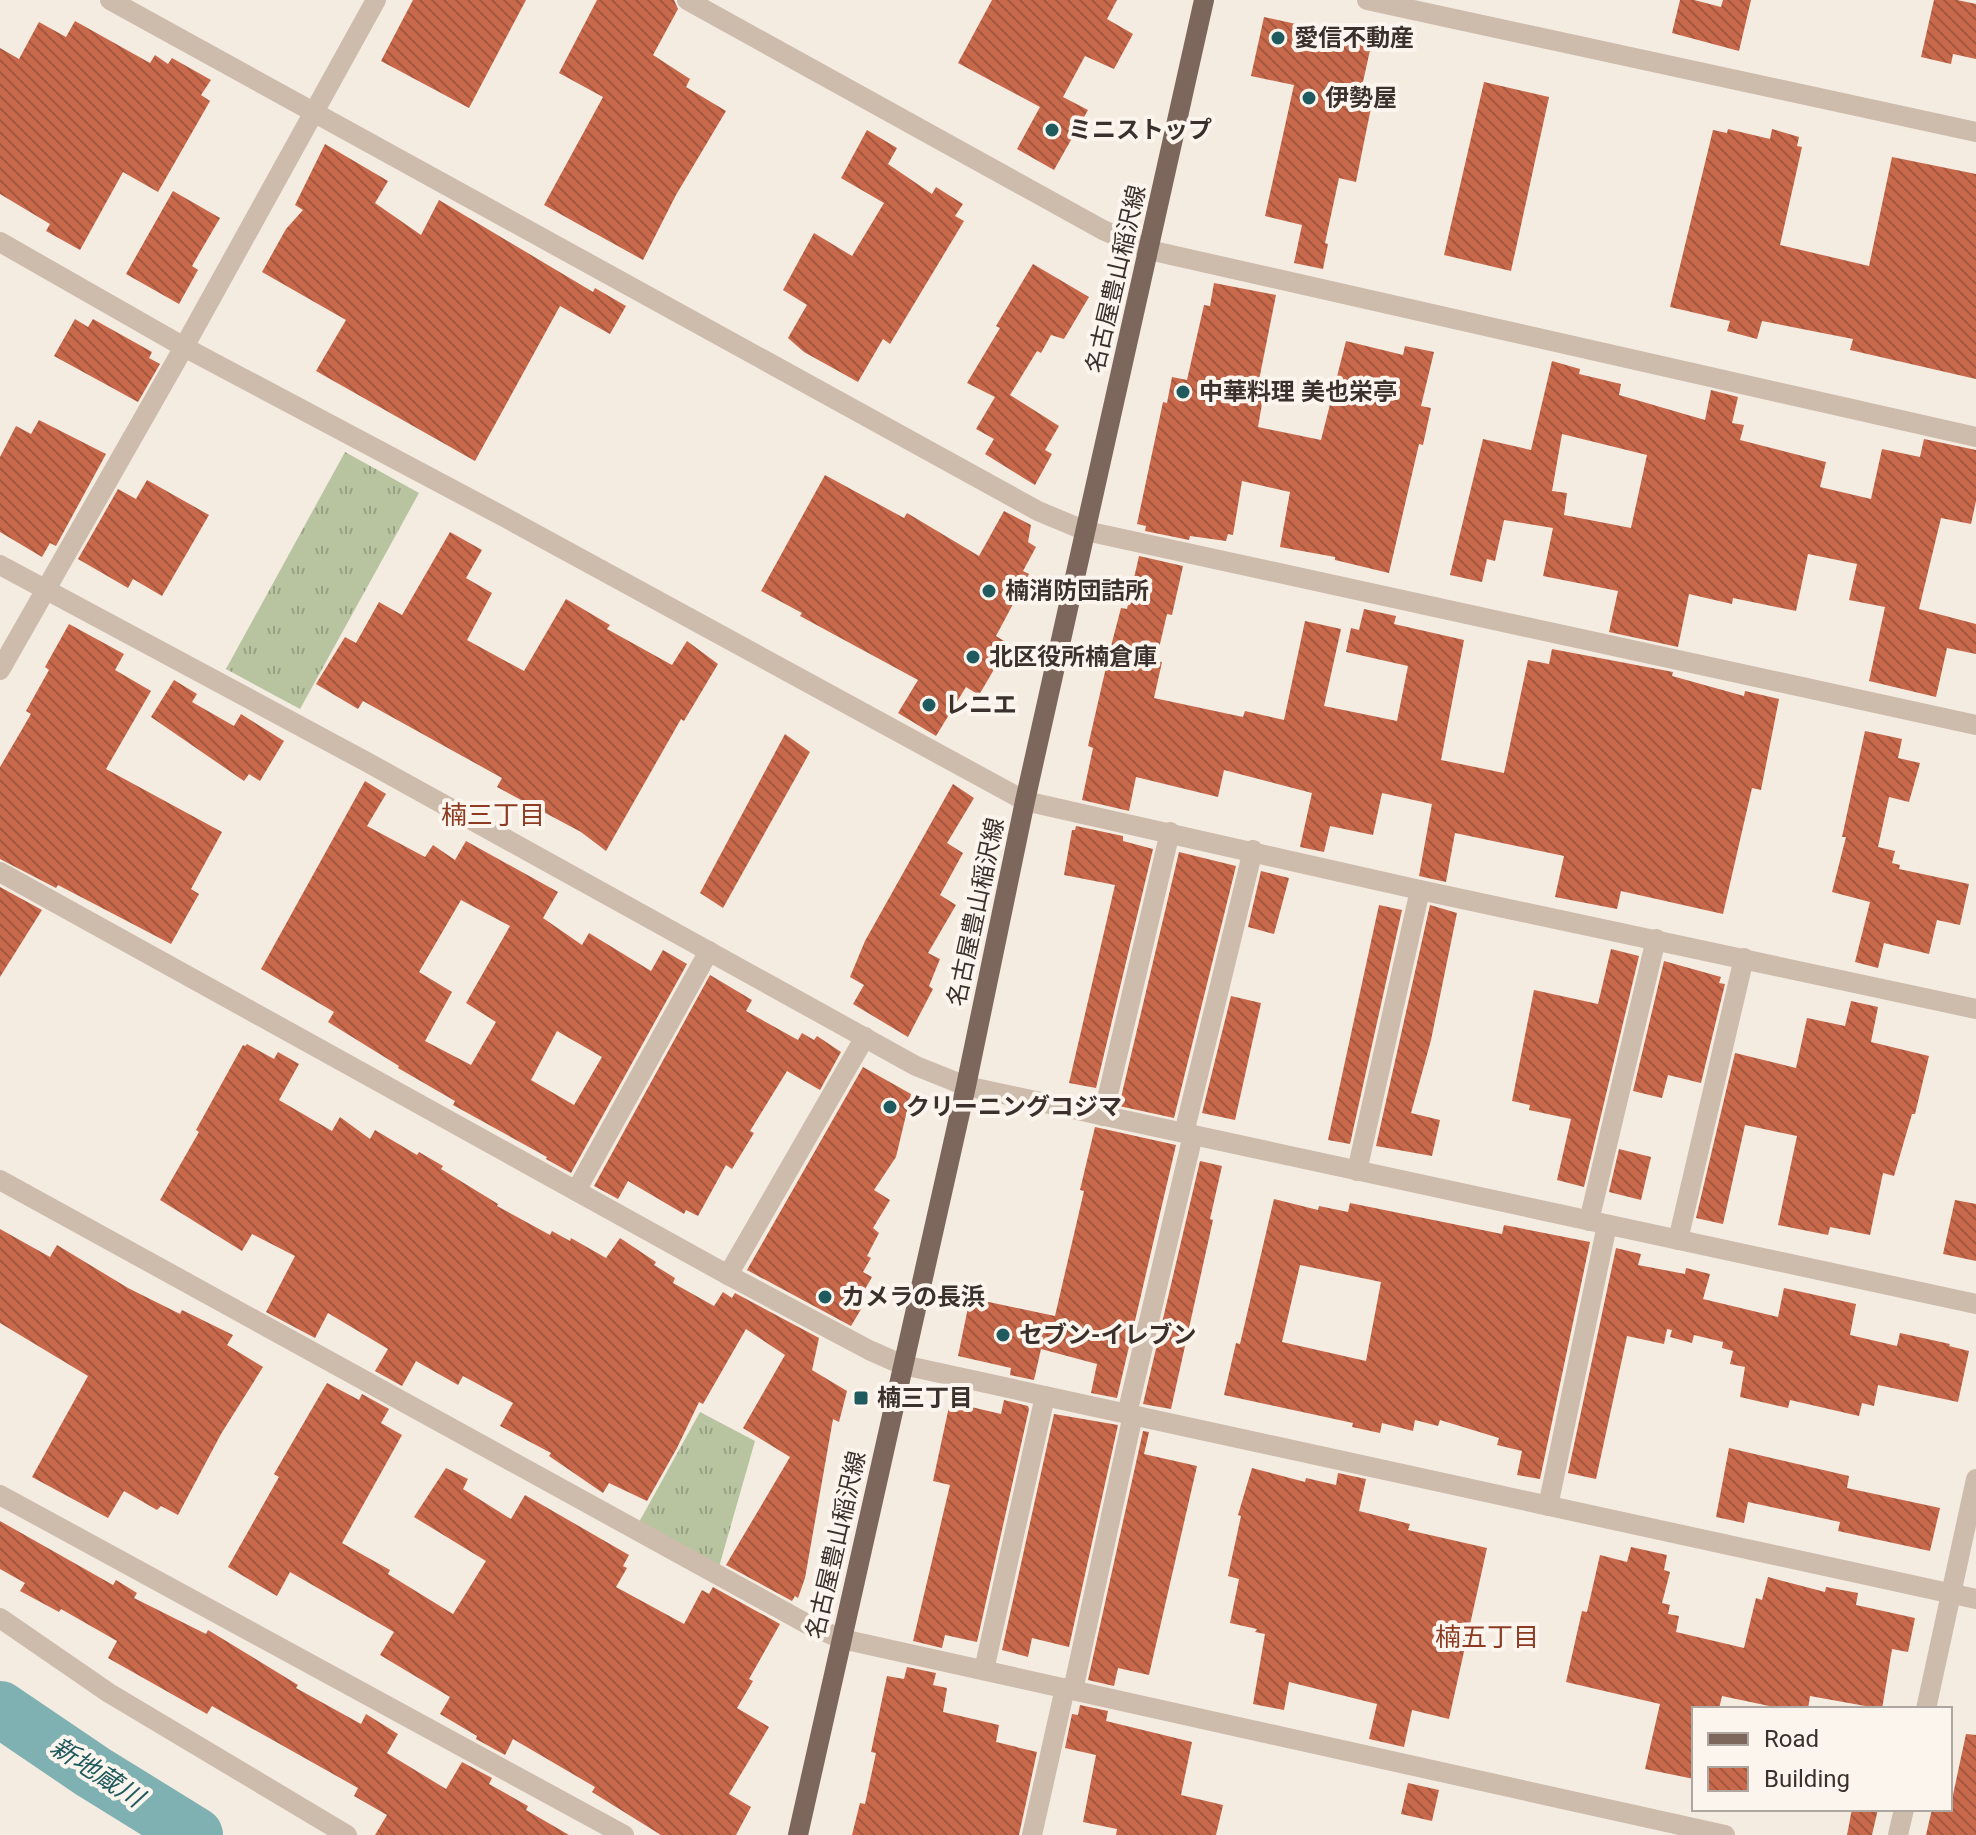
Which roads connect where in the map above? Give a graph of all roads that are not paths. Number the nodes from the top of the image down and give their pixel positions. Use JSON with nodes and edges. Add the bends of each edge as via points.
{"nodes":[{"id":1,"x":110,"y":0,"type":"edge"},
{"id":2,"x":376,"y":0,"type":"edge"},
{"id":3,"x":687,"y":0,"type":"edge"},
{"id":4,"x":1204,"y":0,"type":"edge"},
{"id":5,"x":1367,"y":0,"type":"edge"},
{"id":6,"x":313,"y":113,"type":"junction"},
{"id":7,"x":1976,"y":132,"type":"edge"},
{"id":8,"x":0,"y":242,"type":"edge"},
{"id":9,"x":1149,"y":250,"type":"junction"},
{"id":10,"x":184,"y":347,"type":"junction"},
{"id":11,"x":1976,"y":437,"type":"edge"},
{"id":12,"x":1086,"y":531,"type":"junction"},
{"id":13,"x":0,"y":565,"type":"edge"},
{"id":14,"x":46,"y":590,"type":"junction"},
{"id":15,"x":0,"y":670,"type":"edge"},
{"id":16,"x":1976,"y":725,"type":"edge"},
{"id":17,"x":1025,"y":801,"type":"junction"},
{"id":18,"x":1170,"y":832,"type":"junction"},
{"id":19,"x":1253,"y":850,"type":"junction"},
{"id":20,"x":0,"y":872,"type":"edge"},
{"id":21,"x":1420,"y":890,"type":"junction"},
{"id":22,"x":1656,"y":939,"type":"junction"},
{"id":23,"x":709,"y":951,"type":"junction"},
{"id":24,"x":1744,"y":958,"type":"junction"},
{"id":25,"x":1976,"y":1009,"type":"edge"},
{"id":26,"x":865,"y":1037,"type":"junction"},
{"id":27,"x":966,"y":1086,"type":"junction"},
{"id":28,"x":1103,"y":1116,"type":"junction"},
{"id":29,"x":1188,"y":1134,"type":"junction"},
{"id":30,"x":1357,"y":1171,"type":"junction"},
{"id":31,"x":0,"y":1180,"type":"edge"},
{"id":32,"x":576,"y":1191,"type":"junction"},
{"id":33,"x":1598,"y":1223,"type":"junction"},
{"id":34,"x":1678,"y":1240,"type":"junction"},
{"id":35,"x":728,"y":1275,"type":"junction"},
{"id":36,"x":1976,"y":1304,"type":"edge"},
{"id":37,"x":903,"y":1365,"type":"junction"},
{"id":38,"x":1045,"y":1396,"type":"junction"},
{"id":39,"x":1130,"y":1415,"type":"junction"},
{"id":40,"x":1976,"y":1479,"type":"edge"},
{"id":41,"x":0,"y":1495,"type":"edge"},
{"id":42,"x":1548,"y":1506,"type":"junction"},
{"id":43,"x":1952,"y":1594,"type":"junction"},
{"id":44,"x":1976,"y":1599,"type":"edge"},
{"id":45,"x":0,"y":1618,"type":"edge"},
{"id":46,"x":842,"y":1639,"type":"junction"},
{"id":47,"x":984,"y":1670,"type":"junction"},
{"id":48,"x":1069,"y":1689,"type":"junction"},
{"id":49,"x":1926,"y":1707,"type":"edge"},
{"id":50,"x":1904,"y":1811,"type":"edge"},
{"id":51,"x":347,"y":1835,"type":"edge"},
{"id":52,"x":624,"y":1835,"type":"edge"},
{"id":53,"x":798,"y":1835,"type":"edge"},
{"id":54,"x":1032,"y":1835,"type":"edge"},
{"id":55,"x":1725,"y":1835,"type":"edge"},
{"id":56,"x":1898,"y":1835,"type":"edge"}],
"edges":[{"from":1,"to":6,"type":"street"},
{"from":2,"to":6,"type":"street"},
{"from":3,"to":9,"type":"street","via":[[1103,230]]},
{"from":4,"to":9,"type":"main road","name":"名古屋豊山稲沢線"},
{"from":5,"to":7,"type":"street"},
{"from":6,"to":10,"type":"street"},
{"from":6,"to":12,"type":"street","via":[[1038,511]]},
{"from":8,"to":10,"type":"street"},
{"from":9,"to":11,"type":"street"},
{"from":9,"to":12,"type":"main road","name":"名古屋豊山稲沢線"},
{"from":10,"to":14,"type":"street"},
{"from":10,"to":17,"type":"street"},
{"from":12,"to":16,"type":"street"},
{"from":12,"to":17,"type":"main road","name":"名古屋豊山稲沢線"},
{"from":13,"to":14,"type":"street"},
{"from":14,"to":15,"type":"street"},
{"from":14,"to":23,"type":"street"},
{"from":17,"to":18,"type":"street"},
{"from":17,"to":27,"type":"main road","name":"名古屋豊山稲沢線"},
{"from":18,"to":19,"type":"street"},
{"from":18,"to":28,"type":"street"},
{"from":19,"to":21,"type":"street"},
{"from":19,"to":29,"type":"street"},
{"from":20,"to":32,"type":"street"},
{"from":21,"to":22,"type":"street"},
{"from":21,"to":30,"type":"street"},
{"from":22,"to":24,"type":"street"},
{"from":22,"to":33,"type":"street"},
{"from":23,"to":26,"type":"street"},
{"from":23,"to":32,"type":"street"},
{"from":24,"to":25,"type":"street"},
{"from":24,"to":34,"type":"street"},
{"from":26,"to":27,"type":"street"},
{"from":26,"to":35,"type":"street"},
{"from":27,"to":28,"type":"street"},
{"from":27,"to":37,"type":"main road","name":"名古屋豊山稲沢線"},
{"from":28,"to":29,"type":"street"},
{"from":29,"to":30,"type":"street"},
{"from":29,"to":39,"type":"street"},
{"from":30,"to":33,"type":"street"},
{"from":31,"to":46,"type":"street"},
{"from":32,"to":35,"type":"street"},
{"from":33,"to":34,"type":"street"},
{"from":33,"to":42,"type":"street"},
{"from":34,"to":36,"type":"street"},
{"from":35,"to":37,"type":"street"},
{"from":37,"to":38,"type":"street"},
{"from":37,"to":46,"type":"main road","name":"名古屋豊山稲沢線"},
{"from":38,"to":39,"type":"street"},
{"from":38,"to":47,"type":"street"},
{"from":39,"to":42,"type":"street"},
{"from":39,"to":48,"type":"street"},
{"from":40,"to":43,"type":"street"},
{"from":41,"to":52,"type":"street"},
{"from":42,"to":43,"type":"street"},
{"from":43,"to":44,"type":"street"},
{"from":43,"to":49,"type":"street"},
{"from":45,"to":51,"type":"street","via":[[109,1693]]},
{"from":46,"to":47,"type":"street"},
{"from":46,"to":53,"type":"main road","name":"名古屋豊山稲沢線"},
{"from":47,"to":48,"type":"street"},
{"from":48,"to":54,"type":"street"},
{"from":48,"to":55,"type":"street"},
{"from":50,"to":56,"type":"street"}]}
